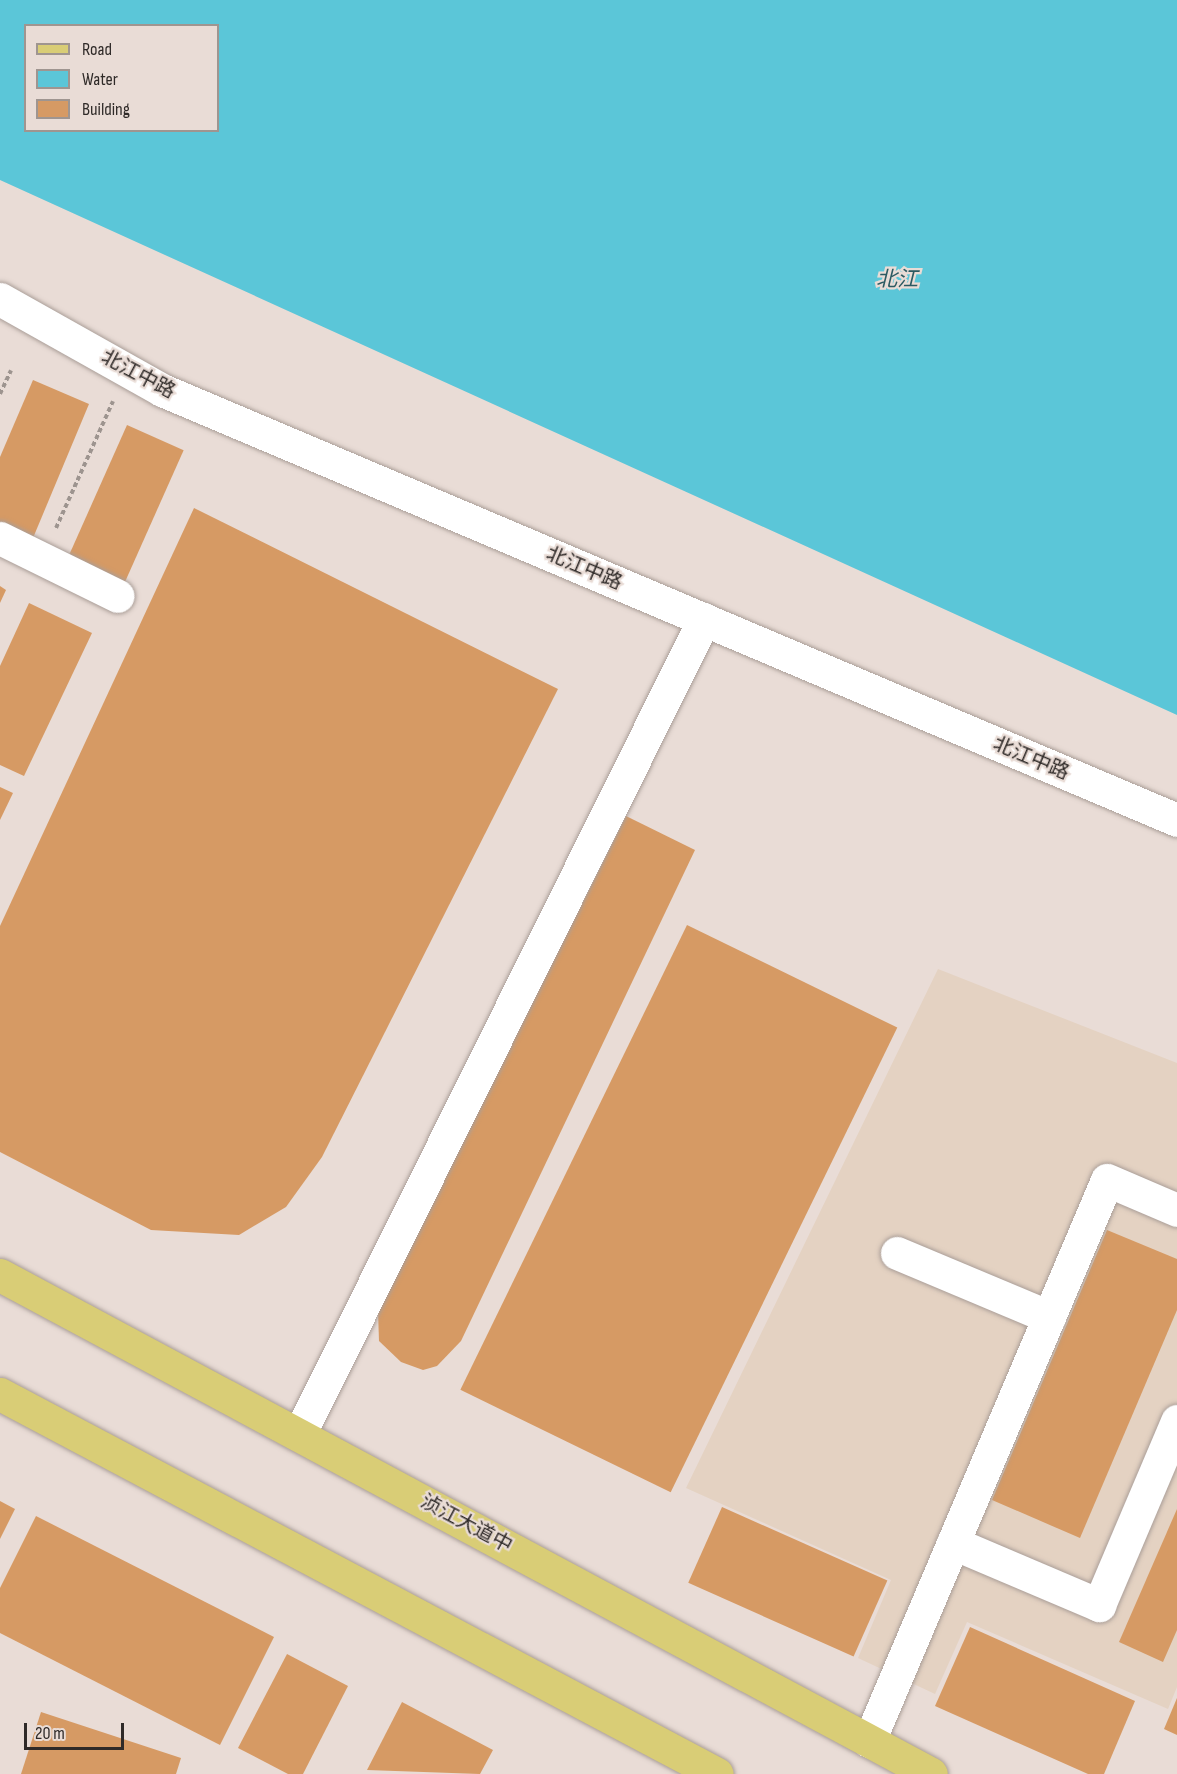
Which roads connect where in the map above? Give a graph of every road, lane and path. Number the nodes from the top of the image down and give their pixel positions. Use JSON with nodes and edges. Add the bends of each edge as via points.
{"nodes":[{"id":1,"x":0,"y":299,"type":"edge"},
{"id":2,"x":11,"y":370,"type":"dead end"},
{"id":3,"x":127,"y":370,"type":"junction"},
{"id":4,"x":0,"y":394,"type":"edge"},
{"id":5,"x":0,"y":538,"type":"edge"},
{"id":6,"x":43,"y":559,"type":"junction"},
{"id":7,"x":118,"y":596,"type":"dead end"},
{"id":8,"x":704,"y":619,"type":"junction"},
{"id":9,"x":1177,"y":820,"type":"edge"},
{"id":10,"x":1177,"y":1210,"type":"edge"},
{"id":11,"x":897,"y":1253,"type":"dead end"},
{"id":12,"x":0,"y":1275,"type":"edge"},
{"id":13,"x":1049,"y":1317,"type":"junction"},
{"id":14,"x":0,"y":1394,"type":"edge"},
{"id":15,"x":1177,"y":1421,"type":"edge"},
{"id":16,"x":299,"y":1435,"type":"junction"},
{"id":17,"x":953,"y":1543,"type":"junction"},
{"id":18,"x":869,"y":1741,"type":"junction"},
{"id":19,"x":717,"y":1774,"type":"edge"},
{"id":20,"x":931,"y":1774,"type":"edge"}],
"edges":[{"from":1,"to":3,"type":"street","name":"北江中路"},
{"from":2,"to":4,"type":"path"},
{"from":3,"to":6,"type":"path"},
{"from":3,"to":8,"type":"street","name":"北江中路","via":[[162,390]]},
{"from":5,"to":6,"type":"street"},
{"from":6,"to":7,"type":"street"},
{"from":8,"to":9,"type":"street","name":"北江中路"},
{"from":8,"to":16,"type":"street"},
{"from":10,"to":13,"type":"street","via":[[1107,1180]]},
{"from":11,"to":13,"type":"street"},
{"from":12,"to":16,"type":"main road","name":"浈江大道中"},
{"from":13,"to":17,"type":"street"},
{"from":14,"to":19,"type":"main road"},
{"from":15,"to":17,"type":"street","via":[[1099,1605]]},
{"from":16,"to":18,"type":"main road","name":"浈江大道中"},
{"from":17,"to":18,"type":"street"},
{"from":18,"to":20,"type":"main road","name":"浈江大道中"}]}
